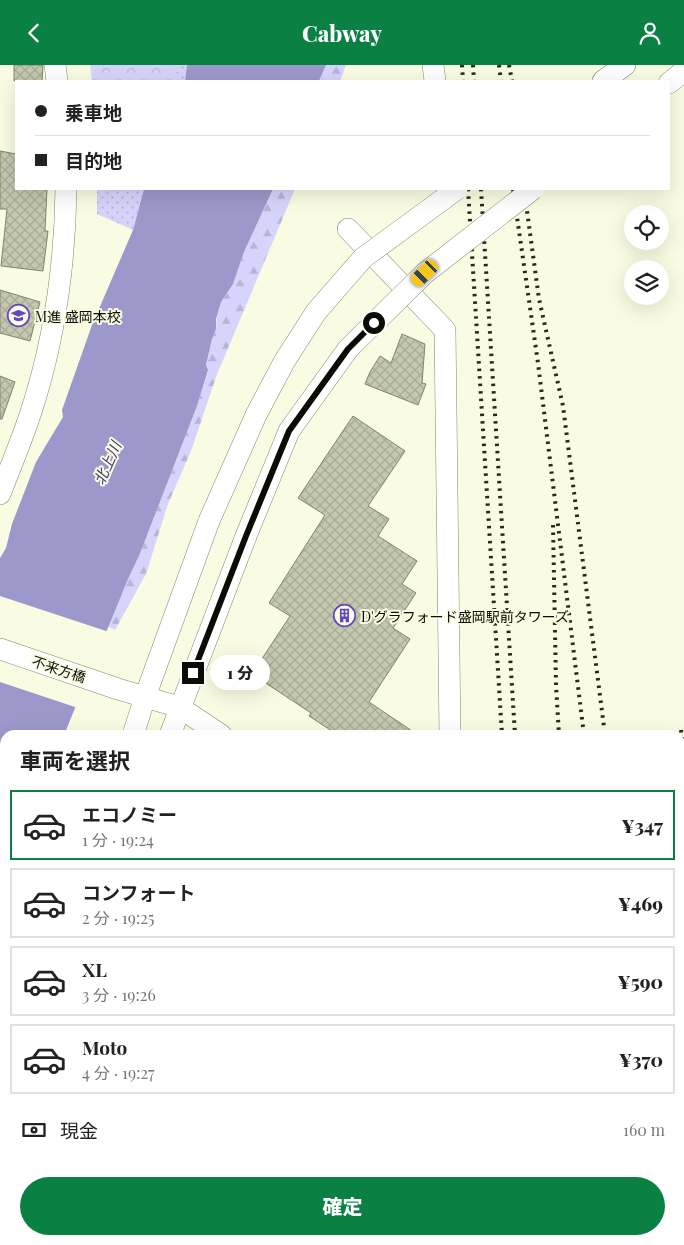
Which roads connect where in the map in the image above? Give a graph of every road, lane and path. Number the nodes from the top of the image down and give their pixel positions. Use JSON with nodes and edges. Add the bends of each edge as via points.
{"nodes":[{"id":1,"x":55,"y":65,"type":"edge"},
{"id":2,"x":433,"y":65,"type":"edge"},
{"id":3,"x":625,"y":65,"type":"edge"},
{"id":4,"x":684,"y":71,"type":"edge"},
{"id":5,"x":57,"y":80,"type":"edge"},
{"id":6,"x":435,"y":80,"type":"edge"},
{"id":7,"x":604,"y":80,"type":"edge"},
{"id":8,"x":670,"y":82,"type":"edge"},
{"id":9,"x":66,"y":190,"type":"edge"},
{"id":10,"x":456,"y":190,"type":"edge"},
{"id":11,"x":532,"y":190,"type":"edge"},
{"id":12,"x":348,"y":229,"type":"dead end"},
{"id":13,"x":0,"y":494,"type":"edge"},
{"id":14,"x":0,"y":649,"type":"edge"},
{"id":15,"x":144,"y":697,"type":"junction"},
{"id":16,"x":179,"y":707,"type":"junction"},
{"id":17,"x":134,"y":730,"type":"edge"},
{"id":18,"x":172,"y":730,"type":"edge"},
{"id":19,"x":214,"y":730,"type":"edge"},
{"id":20,"x":450,"y":730,"type":"edge"}],
"edges":[{"from":1,"to":5,"type":"street"},
{"from":2,"to":6,"type":"street"},
{"from":3,"to":7,"type":"street"},
{"from":4,"to":8,"type":"street"},
{"from":9,"to":13,"type":"street","via":[[64,246],[47,349],[30,414]]},
{"from":10,"to":15,"type":"street","bridge":true,"via":[[363,258],[316,312],[284,362],[256,415],[209,521]]},
{"from":11,"to":16,"type":"street","bridge":true,"via":[[425,273],[348,349],[289,431]]},
{"from":12,"to":20,"type":"street","via":[[445,330]]},
{"from":14,"to":15,"type":"street","name":"不来方橋"},
{"from":15,"to":16,"type":"street","name":"不来方橋"},
{"from":15,"to":17,"type":"street"},
{"from":16,"to":18,"type":"street"},
{"from":16,"to":19,"type":"street","name":"不来方橋"}]}
